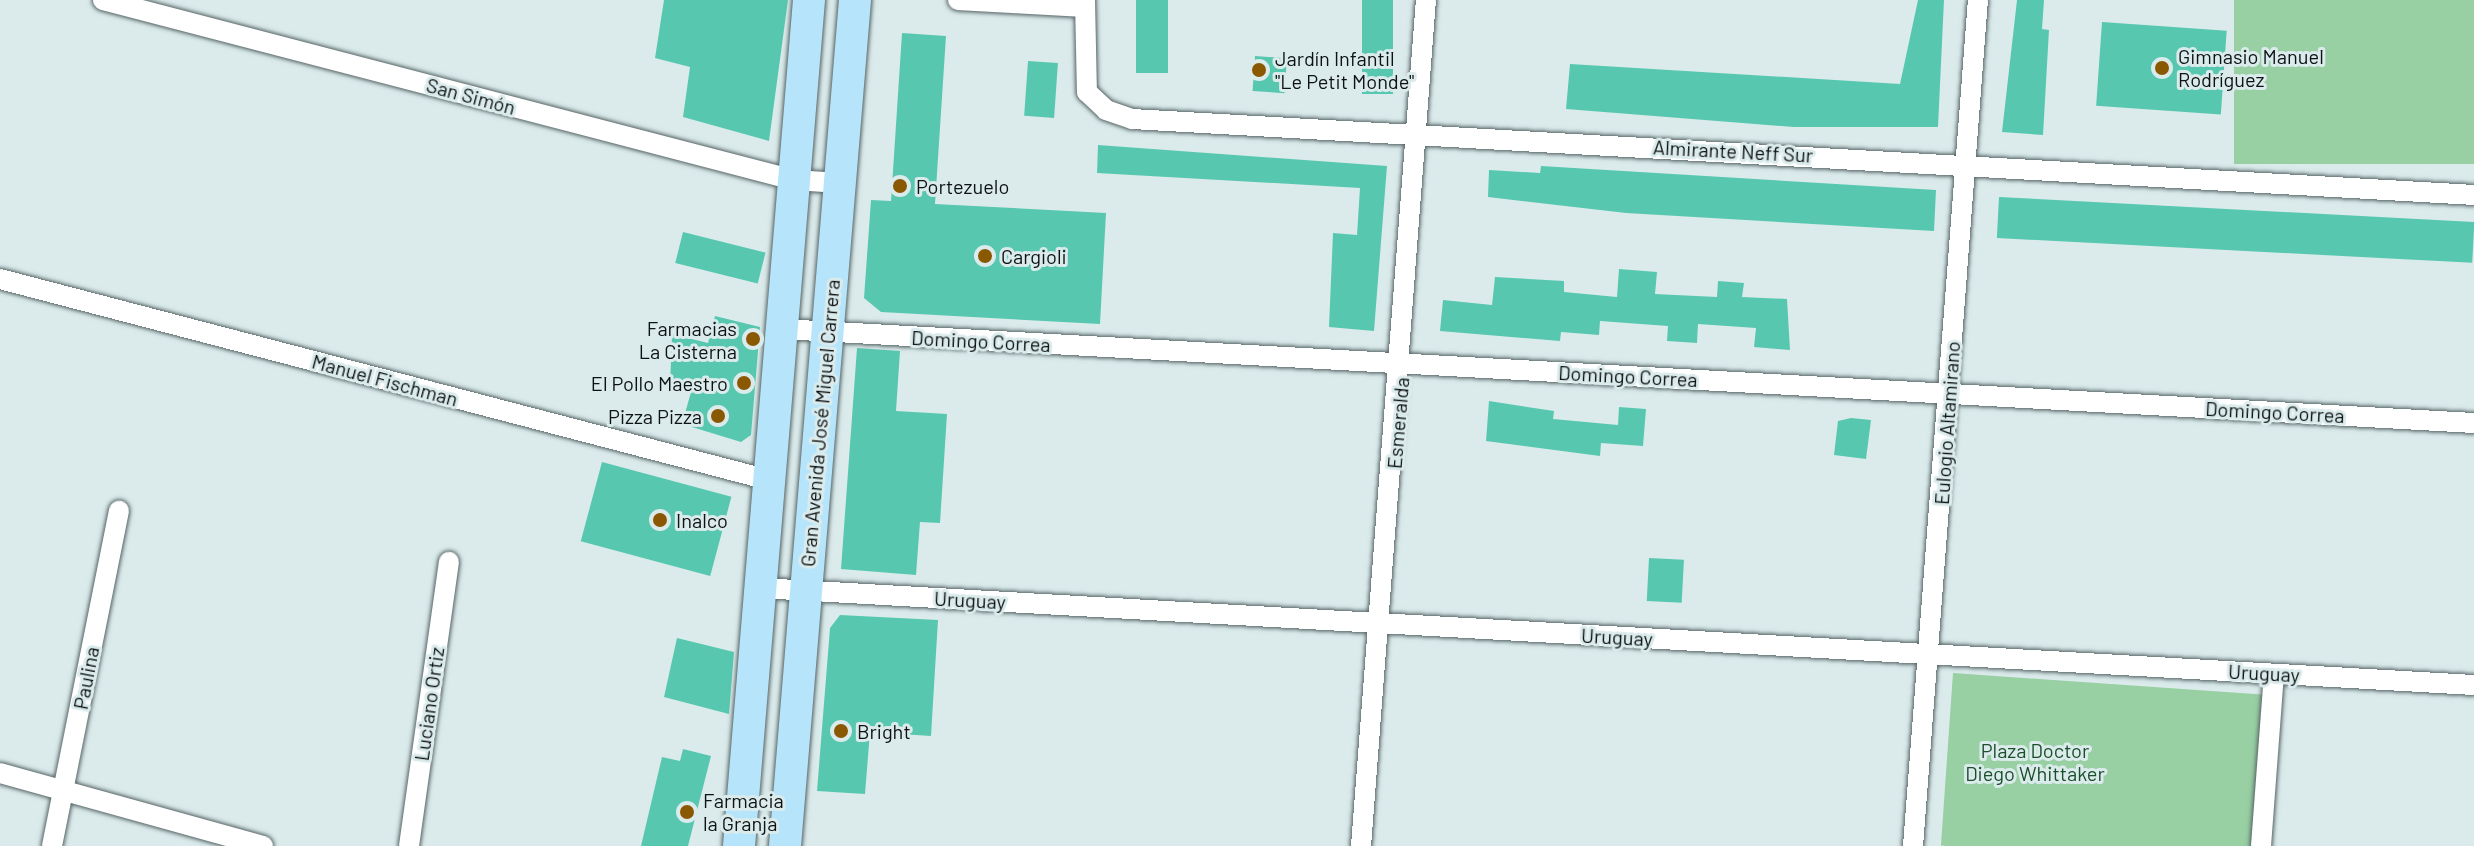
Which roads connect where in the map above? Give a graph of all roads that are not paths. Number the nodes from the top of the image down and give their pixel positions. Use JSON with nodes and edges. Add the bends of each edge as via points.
{"nodes":[{"id":1,"x":103,"y":0,"type":"edge"},
{"id":2,"x":809,"y":0,"type":"edge"},
{"id":3,"x":855,"y":0,"type":"edge"},
{"id":4,"x":958,"y":0,"type":"edge"},
{"id":5,"x":1426,"y":0,"type":"edge"},
{"id":6,"x":1978,"y":0,"type":"edge"},
{"id":7,"x":1085,"y":4,"type":"edge"},
{"id":8,"x":1417,"y":133,"type":"junction"},
{"id":9,"x":1966,"y":165,"type":"junction"},
{"id":10,"x":794,"y":180,"type":"junction"},
{"id":11,"x":840,"y":183,"type":"junction"},
{"id":12,"x":2474,"y":195,"type":"edge"},
{"id":13,"x":0,"y":279,"type":"edge"},
{"id":14,"x":782,"y":329,"type":"junction"},
{"id":15,"x":828,"y":332,"type":"junction"},
{"id":16,"x":1402,"y":364,"type":"junction"},
{"id":17,"x":1950,"y":394,"type":"junction"},
{"id":18,"x":2474,"y":423,"type":"edge"},
{"id":19,"x":769,"y":480,"type":"junction"},
{"id":20,"x":119,"y":511,"type":"dead end"},
{"id":21,"x":449,"y":562,"type":"dead end"},
{"id":22,"x":760,"y":588,"type":"junction"},
{"id":23,"x":806,"y":591,"type":"junction"},
{"id":24,"x":1382,"y":623,"type":"junction"},
{"id":25,"x":1929,"y":655,"type":"junction"},
{"id":26,"x":2274,"y":674,"type":"junction"},
{"id":27,"x":2474,"y":685,"type":"edge"},
{"id":28,"x":0,"y":773,"type":"edge"},
{"id":29,"x":64,"y":791,"type":"junction"},
{"id":30,"x":52,"y":846,"type":"edge"},
{"id":31,"x":263,"y":846,"type":"edge"},
{"id":32,"x":409,"y":846,"type":"edge"},
{"id":33,"x":739,"y":846,"type":"edge"},
{"id":34,"x":785,"y":846,"type":"edge"},
{"id":35,"x":1361,"y":846,"type":"edge"},
{"id":36,"x":1913,"y":846,"type":"edge"},
{"id":37,"x":2261,"y":846,"type":"edge"}],
"edges":[{"from":1,"to":10,"type":"street","name":"San Simón"},
{"from":2,"to":10,"type":"main road"},
{"from":3,"to":11,"type":"main road","name":"Gran Avenida José Miguel Carrera"},
{"from":4,"to":7,"type":"street"},
{"from":5,"to":8,"type":"street","name":"Esmeralda"},
{"from":6,"to":9,"type":"street","name":"Eulogio Altamirano"},
{"from":7,"to":8,"type":"street","name":"Almirante Neff Sur","via":[[1083,81],[1094,101],[1118,116]]},
{"from":8,"to":9,"type":"street","name":"Almirante Neff Sur"},
{"from":8,"to":16,"type":"street","name":"Esmeralda"},
{"from":9,"to":12,"type":"street","name":"Almirante Neff Sur"},
{"from":9,"to":17,"type":"street","name":"Eulogio Altamirano"},
{"from":10,"to":11,"type":"street","name":"San Simón"},
{"from":10,"to":14,"type":"main road"},
{"from":11,"to":15,"type":"main road","name":"Gran Avenida José Miguel Carrera"},
{"from":13,"to":19,"type":"street","name":"Manuel Fischman"},
{"from":14,"to":15,"type":"street","name":"Domingo Correa"},
{"from":14,"to":19,"type":"main road"},
{"from":15,"to":16,"type":"street","name":"Domingo Correa"},
{"from":15,"to":23,"type":"main road","name":"Gran Avenida José Miguel Carrera"},
{"from":16,"to":17,"type":"street","name":"Domingo Correa"},
{"from":16,"to":24,"type":"street","name":"Esmeralda"},
{"from":17,"to":18,"type":"street","name":"Domingo Correa"},
{"from":17,"to":25,"type":"street","name":"Eulogio Altamirano"},
{"from":19,"to":22,"type":"main road"},
{"from":20,"to":29,"type":"street","name":"Paulina"},
{"from":21,"to":32,"type":"street","name":"Luciano Ortiz"},
{"from":22,"to":23,"type":"street","name":"Uruguay"},
{"from":22,"to":33,"type":"main road"},
{"from":23,"to":24,"type":"street","name":"Uruguay"},
{"from":23,"to":34,"type":"main road","name":"Gran Avenida José Miguel Carrera"},
{"from":24,"to":25,"type":"street","name":"Uruguay"},
{"from":24,"to":35,"type":"street","name":"Esmeralda"},
{"from":25,"to":26,"type":"street","name":"Uruguay"},
{"from":25,"to":36,"type":"street","name":"Eulogio Altamirano"},
{"from":26,"to":27,"type":"street","name":"Uruguay"},
{"from":26,"to":37,"type":"street"},
{"from":28,"to":29,"type":"street"},
{"from":29,"to":30,"type":"street","name":"Paulina"},
{"from":29,"to":31,"type":"street"}]}
